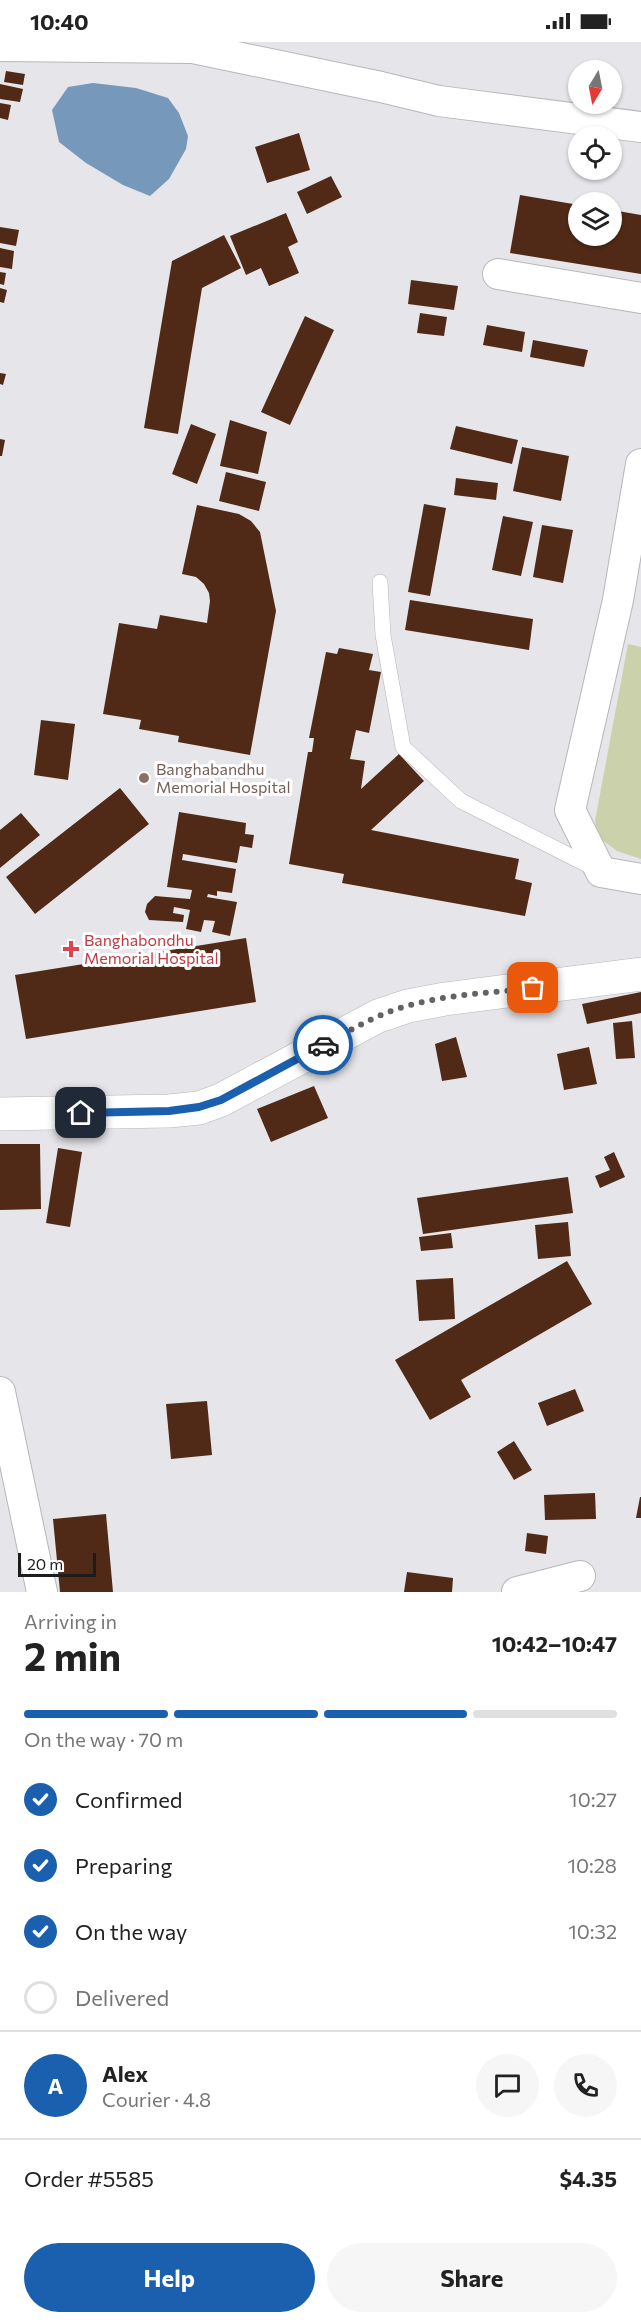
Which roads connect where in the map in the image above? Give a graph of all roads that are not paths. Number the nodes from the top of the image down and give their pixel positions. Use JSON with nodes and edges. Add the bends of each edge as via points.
{"nodes":[{"id":1,"x":0,"y":46,"type":"edge"},
{"id":2,"x":641,"y":127,"type":"edge"},
{"id":3,"x":498,"y":274,"type":"dead end"},
{"id":4,"x":641,"y":298,"type":"edge"},
{"id":5,"x":641,"y":464,"type":"edge"},
{"id":6,"x":380,"y":582,"type":"dead end"},
{"id":7,"x":601,"y":872,"type":"junction"},
{"id":8,"x":641,"y":879,"type":"edge"},
{"id":9,"x":641,"y":974,"type":"edge"},
{"id":10,"x":0,"y":1114,"type":"edge"},
{"id":11,"x":0,"y":1392,"type":"edge"},
{"id":12,"x":580,"y":1576,"type":"dead end"},
{"id":13,"x":42,"y":1592,"type":"edge"},
{"id":14,"x":517,"y":1592,"type":"edge"}],
"edges":[{"from":1,"to":2,"type":"street","via":[[194,48],[439,101]]},
{"from":3,"to":4,"type":"street"},
{"from":5,"to":7,"type":"street","via":[[618,600],[570,810]]},
{"from":6,"to":7,"type":"lane","via":[[383,635],[403,747],[461,801]]},
{"from":7,"to":8,"type":"street"},
{"from":9,"to":10,"type":"highway","via":[[408,1006],[378,1016],[221,1100],[199,1107]]},
{"from":11,"to":13,"type":"street"},
{"from":12,"to":14,"type":"street"}]}
